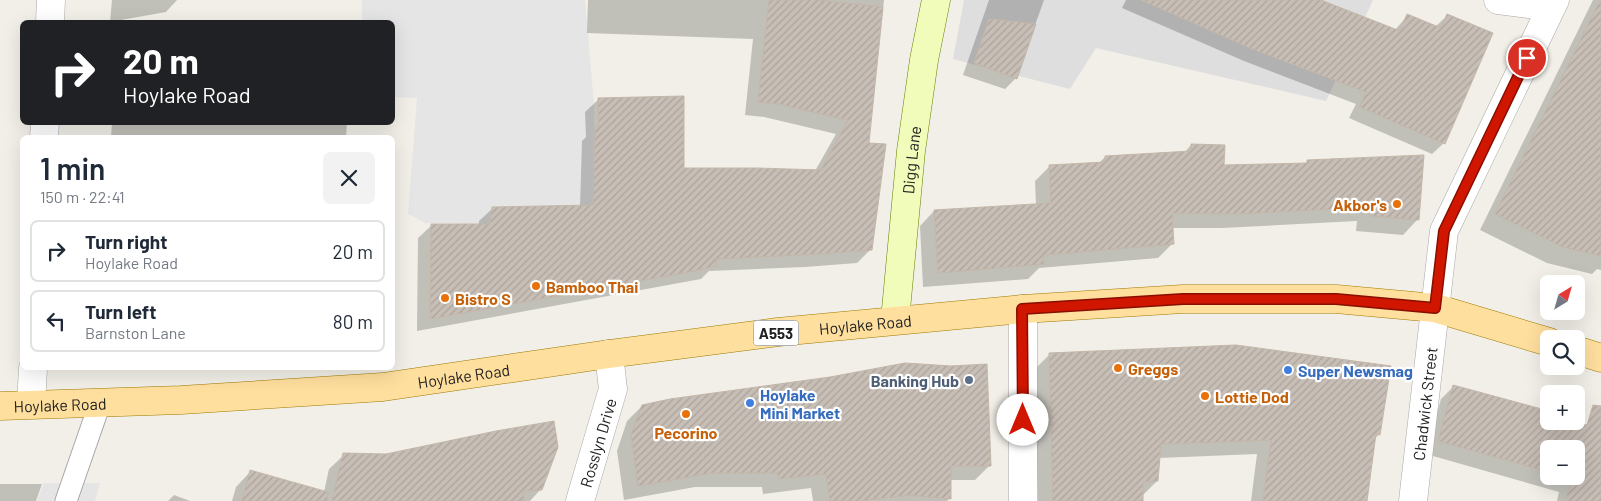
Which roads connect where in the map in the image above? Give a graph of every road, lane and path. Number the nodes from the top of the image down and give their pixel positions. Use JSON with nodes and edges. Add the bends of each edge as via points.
{"nodes":[{"id":1,"x":51,"y":0,"type":"edge"},
{"id":2,"x":936,"y":0,"type":"edge"},
{"id":3,"x":1498,"y":0,"type":"edge"},
{"id":4,"x":1553,"y":4,"type":"edge"},
{"id":5,"x":50,"y":20,"type":"edge"},
{"id":6,"x":1435,"y":308,"type":"junction"},
{"id":7,"x":1022,"y":309,"type":"junction"},
{"id":8,"x":895,"y":320,"type":"junction"},
{"id":9,"x":1540,"y":339,"type":"edge"},
{"id":10,"x":1585,"y":353,"type":"edge"},
{"id":11,"x":609,"y":354,"type":"junction"},
{"id":12,"x":1601,"y":358,"type":"edge"},
{"id":13,"x":33,"y":370,"type":"edge"},
{"id":14,"x":31,"y":404,"type":"junction"},
{"id":15,"x":100,"y":404,"type":"junction"},
{"id":16,"x":0,"y":406,"type":"edge"},
{"id":17,"x":66,"y":501,"type":"edge"},
{"id":18,"x":580,"y":501,"type":"edge"},
{"id":19,"x":1023,"y":501,"type":"edge"},
{"id":20,"x":1413,"y":501,"type":"edge"}],
"edges":[{"from":1,"to":5,"type":"street"},
{"from":2,"to":8,"type":"street","name":"Digg Lane","via":[[911,150]]},
{"from":3,"to":4,"type":"street"},
{"from":4,"to":6,"type":"street","name":"Chadwick Street","via":[[1444,231]]},
{"from":6,"to":7,"type":"main road","name":"Hoylake Road","number":"A553","via":[[1336,299],[1183,299]]},
{"from":6,"to":9,"type":"main road","name":"Hoylake Road","number":"A553"},
{"from":6,"to":20,"type":"street","name":"Chadwick Street"},
{"from":7,"to":8,"type":"main road","name":"Hoylake Road","number":"A553"},
{"from":7,"to":19,"type":"street"},
{"from":8,"to":11,"type":"main road","name":"Hoylake Road","number":"A553"},
{"from":10,"to":12,"type":"main road"},
{"from":11,"to":15,"type":"main road","name":"Hoylake Road","number":"A553","via":[[383,386]]},
{"from":11,"to":18,"type":"street","name":"Rosslyn Drive","via":[[613,389]]},
{"from":13,"to":14,"type":"street"},
{"from":14,"to":15,"type":"main road","name":"Hoylake Road","number":"A553"},
{"from":14,"to":16,"type":"main road","name":"Hoylake Road","number":"A553"},
{"from":15,"to":17,"type":"lane"}]}
